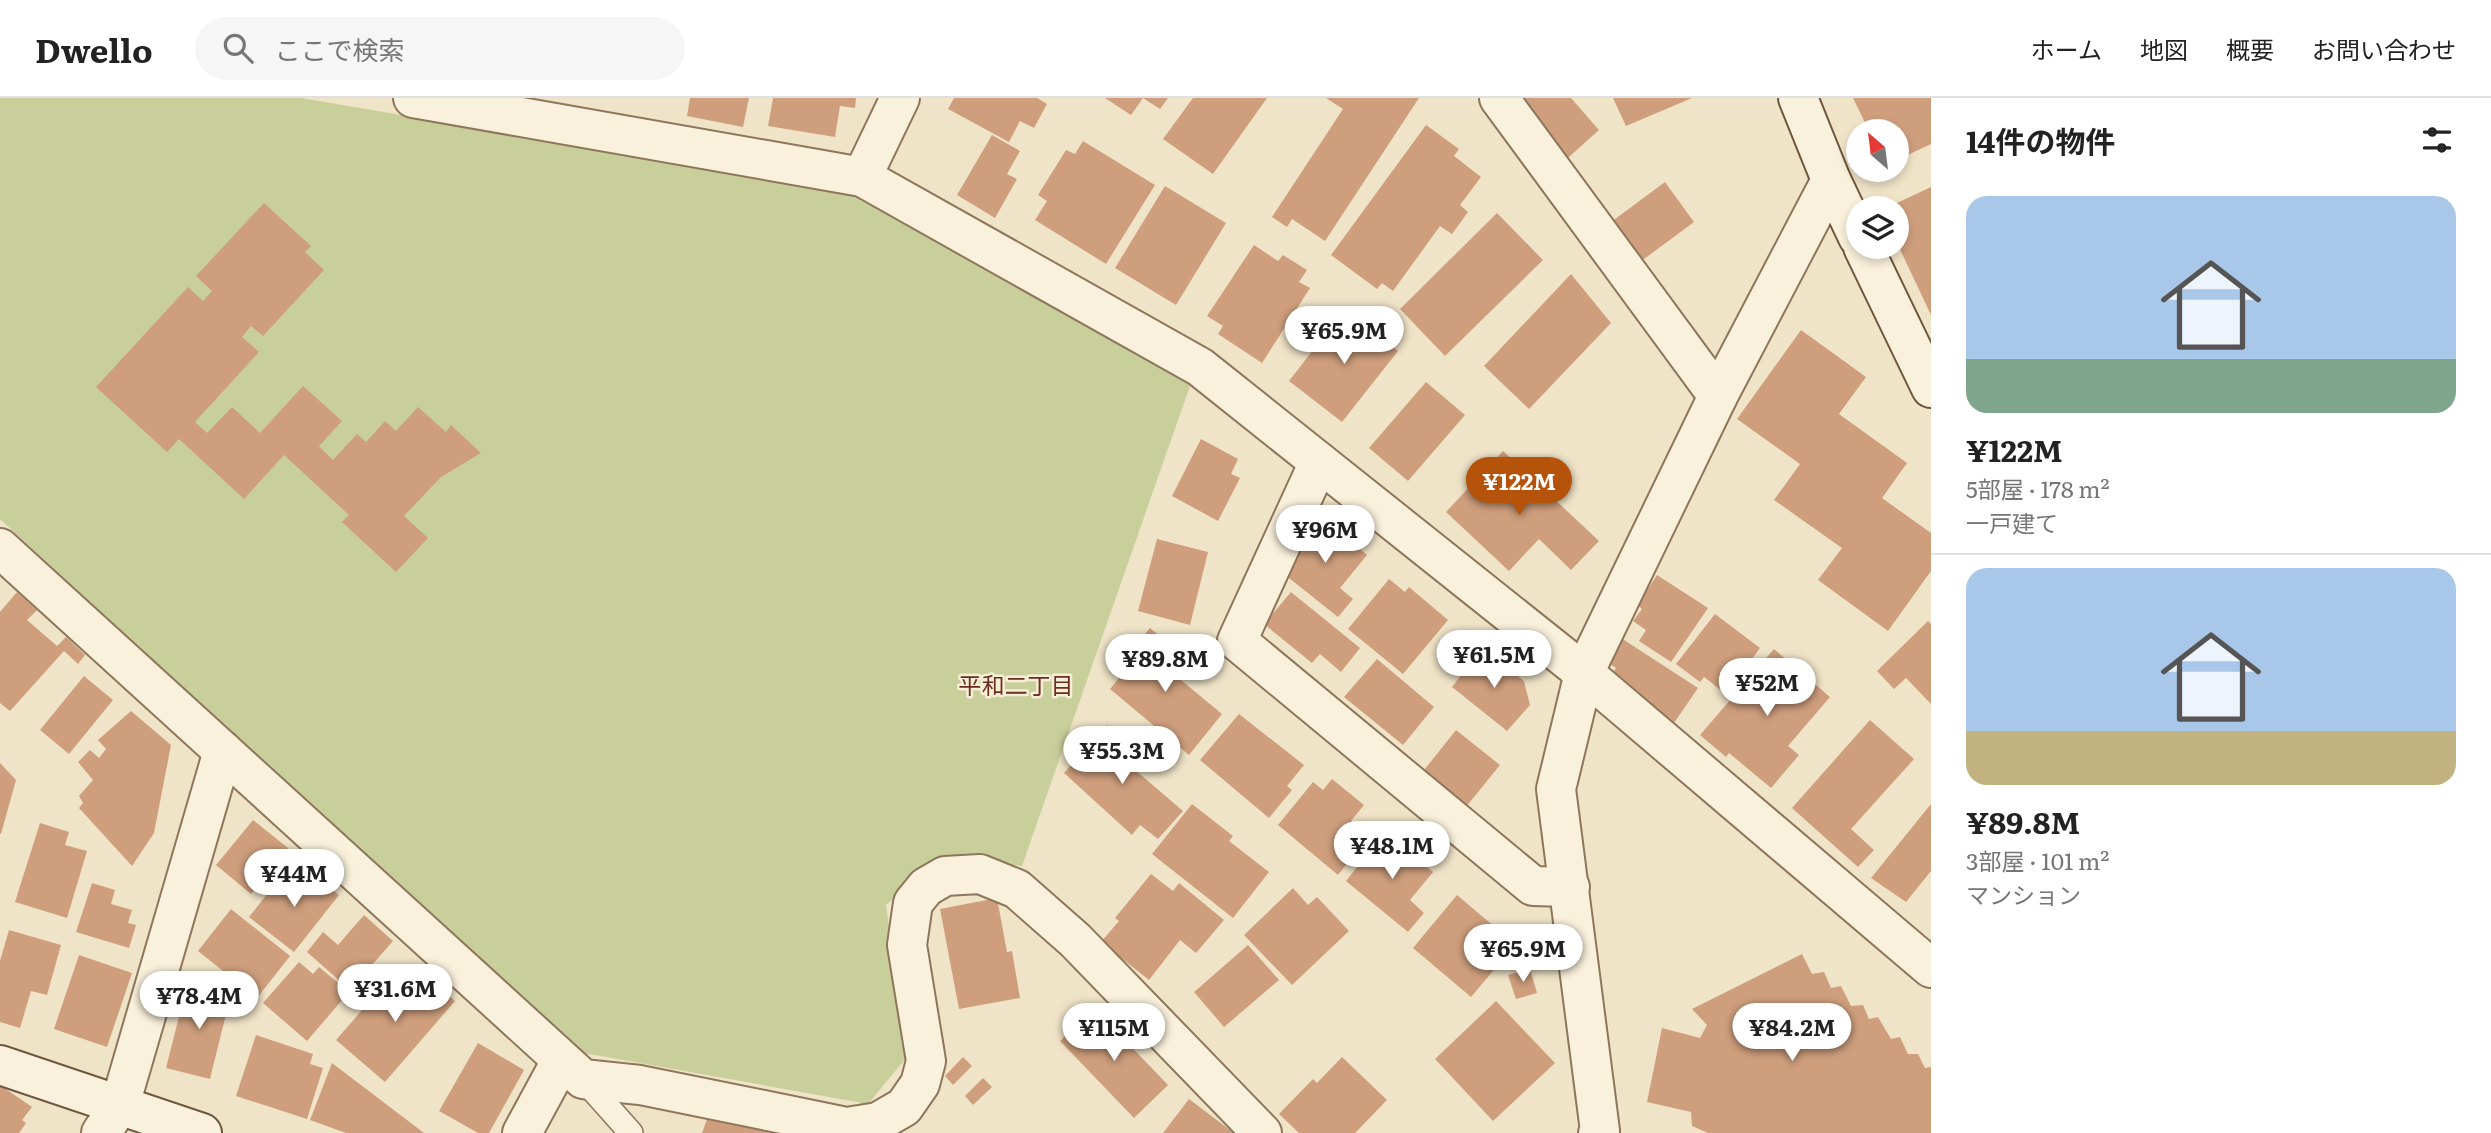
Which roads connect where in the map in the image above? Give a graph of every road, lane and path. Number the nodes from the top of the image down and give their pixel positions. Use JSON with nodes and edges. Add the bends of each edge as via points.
{"nodes":[{"id":1,"x":412,"y":98,"type":"edge"},
{"id":2,"x":900,"y":98,"type":"edge"},
{"id":3,"x":1499,"y":98,"type":"edge"},
{"id":4,"x":1798,"y":98,"type":"edge"},
{"id":5,"x":862,"y":177,"type":"junction"},
{"id":6,"x":1831,"y":180,"type":"junction"},
{"id":7,"x":1846,"y":212,"type":"edge"},
{"id":8,"x":1869,"y":259,"type":"edge"},
{"id":9,"x":1931,"y":388,"type":"edge"},
{"id":10,"x":1718,"y":396,"type":"junction"},
{"id":11,"x":1319,"y":461,"type":"junction"},
{"id":12,"x":0,"y":548,"type":"edge"},
{"id":13,"x":1584,"y":673,"type":"junction"},
{"id":14,"x":223,"y":751,"type":"junction"},
{"id":15,"x":1570,"y":887,"type":"junction"},
{"id":16,"x":1931,"y":968,"type":"edge"},
{"id":17,"x":0,"y":1065,"type":"edge"},
{"id":18,"x":572,"y":1070,"type":"junction"},
{"id":19,"x":111,"y":1119,"type":"edge"},
{"id":20,"x":1600,"y":1132,"type":"edge"},
{"id":21,"x":202,"y":1133,"type":"edge"},
{"id":22,"x":522,"y":1133,"type":"edge"},
{"id":23,"x":631,"y":1133,"type":"edge"},
{"id":24,"x":1262,"y":1133,"type":"edge"}],
"edges":[{"from":1,"to":5,"type":"street"},
{"from":2,"to":5,"type":"street"},
{"from":3,"to":10,"type":"street"},
{"from":4,"to":6,"type":"street"},
{"from":5,"to":11,"type":"street","via":[[1200,367]]},
{"from":6,"to":7,"type":"street"},
{"from":6,"to":10,"type":"street"},
{"from":8,"to":9,"type":"street"},
{"from":10,"to":13,"type":"street"},
{"from":11,"to":13,"type":"street"},
{"from":11,"to":15,"type":"street","via":[[1237,640],[1533,886]]},
{"from":12,"to":14,"type":"street"},
{"from":13,"to":15,"type":"street","via":[[1556,789]]},
{"from":13,"to":16,"type":"street"},
{"from":14,"to":18,"type":"street"},
{"from":14,"to":19,"type":"street"},
{"from":15,"to":20,"type":"street"},
{"from":17,"to":19,"type":"street"},
{"from":18,"to":22,"type":"street"},
{"from":18,"to":23,"type":"lane"},
{"from":18,"to":24,"type":"street","via":[[847,1127],[878,1122],[904,1107],[920,1084],[926,1060],[907,946],[913,903],[926,887],[944,876],[980,874],[1017,889],[1075,940]]},
{"from":19,"to":21,"type":"street"}]}
